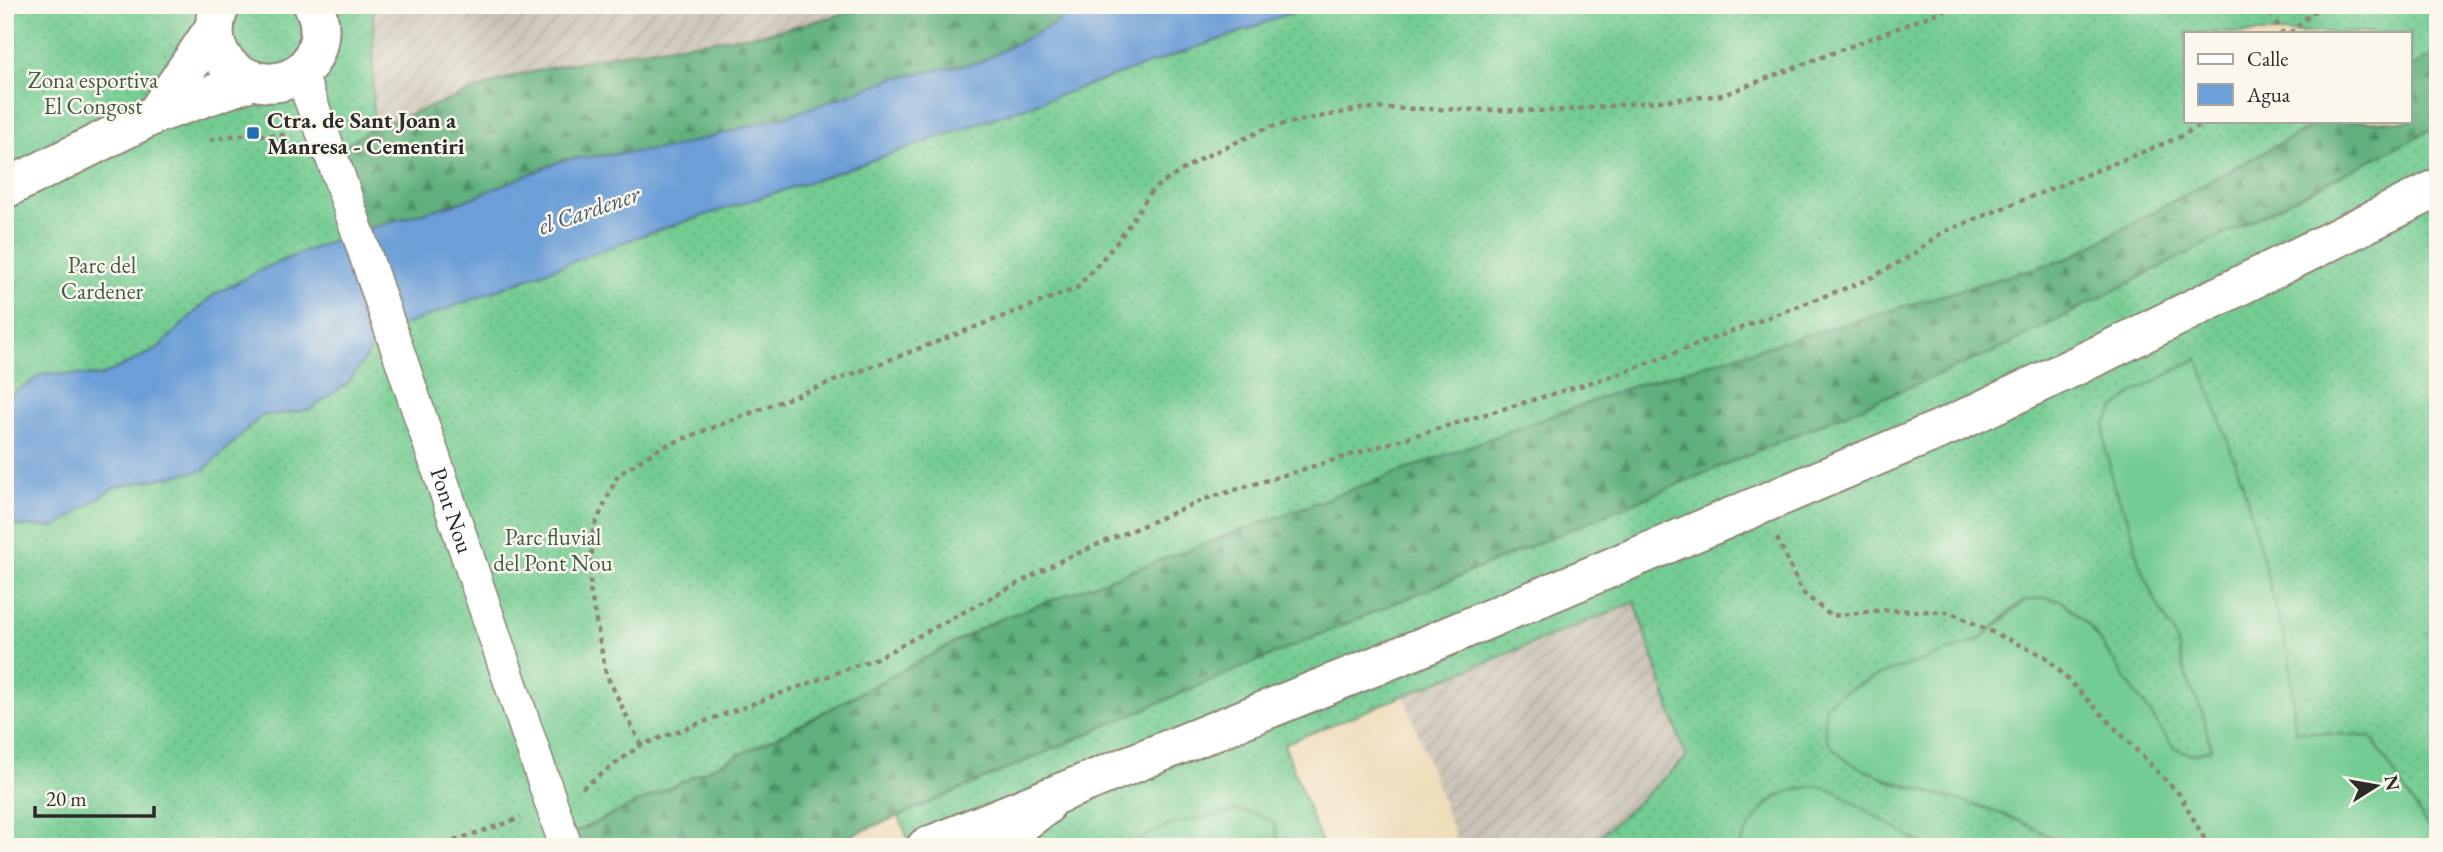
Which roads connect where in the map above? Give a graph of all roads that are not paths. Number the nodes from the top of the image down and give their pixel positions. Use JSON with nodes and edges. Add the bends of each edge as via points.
{"nodes":[{"id":1,"x":317,"y":7,"type":"edge"},
{"id":2,"x":218,"y":16,"type":"edge"},
{"id":3,"x":300,"y":72,"type":"junction"},
{"id":4,"x":251,"y":81,"type":"junction"},
{"id":5,"x":156,"y":114,"type":"junction"},
{"id":6,"x":2438,"y":188,"type":"edge"},
{"id":7,"x":5,"y":189,"type":"edge"},
{"id":8,"x":1065,"y":791,"type":"junction"},
{"id":9,"x":566,"y":847,"type":"edge"},
{"id":10,"x":926,"y":847,"type":"edge"},
{"id":11,"x":989,"y":847,"type":"edge"}],
"edges":[{"from":1,"to":3,"type":"main road","via":[[318,44]]},
{"from":2,"to":4,"type":"main road","via":[[217,44],[224,60]]},
{"from":2,"to":5,"type":"main road"},
{"from":3,"to":4,"type":"main road","via":[[276,82]]},
{"from":3,"to":9,"type":"street","name":"Pont Nou","bridge":true},
{"from":4,"to":5,"type":"main road"},
{"from":5,"to":7,"type":"main road"},
{"from":6,"to":8,"type":"main road","via":[[1955,423]]},
{"from":8,"to":10,"type":"main road"},
{"from":8,"to":11,"type":"main road"}]}
